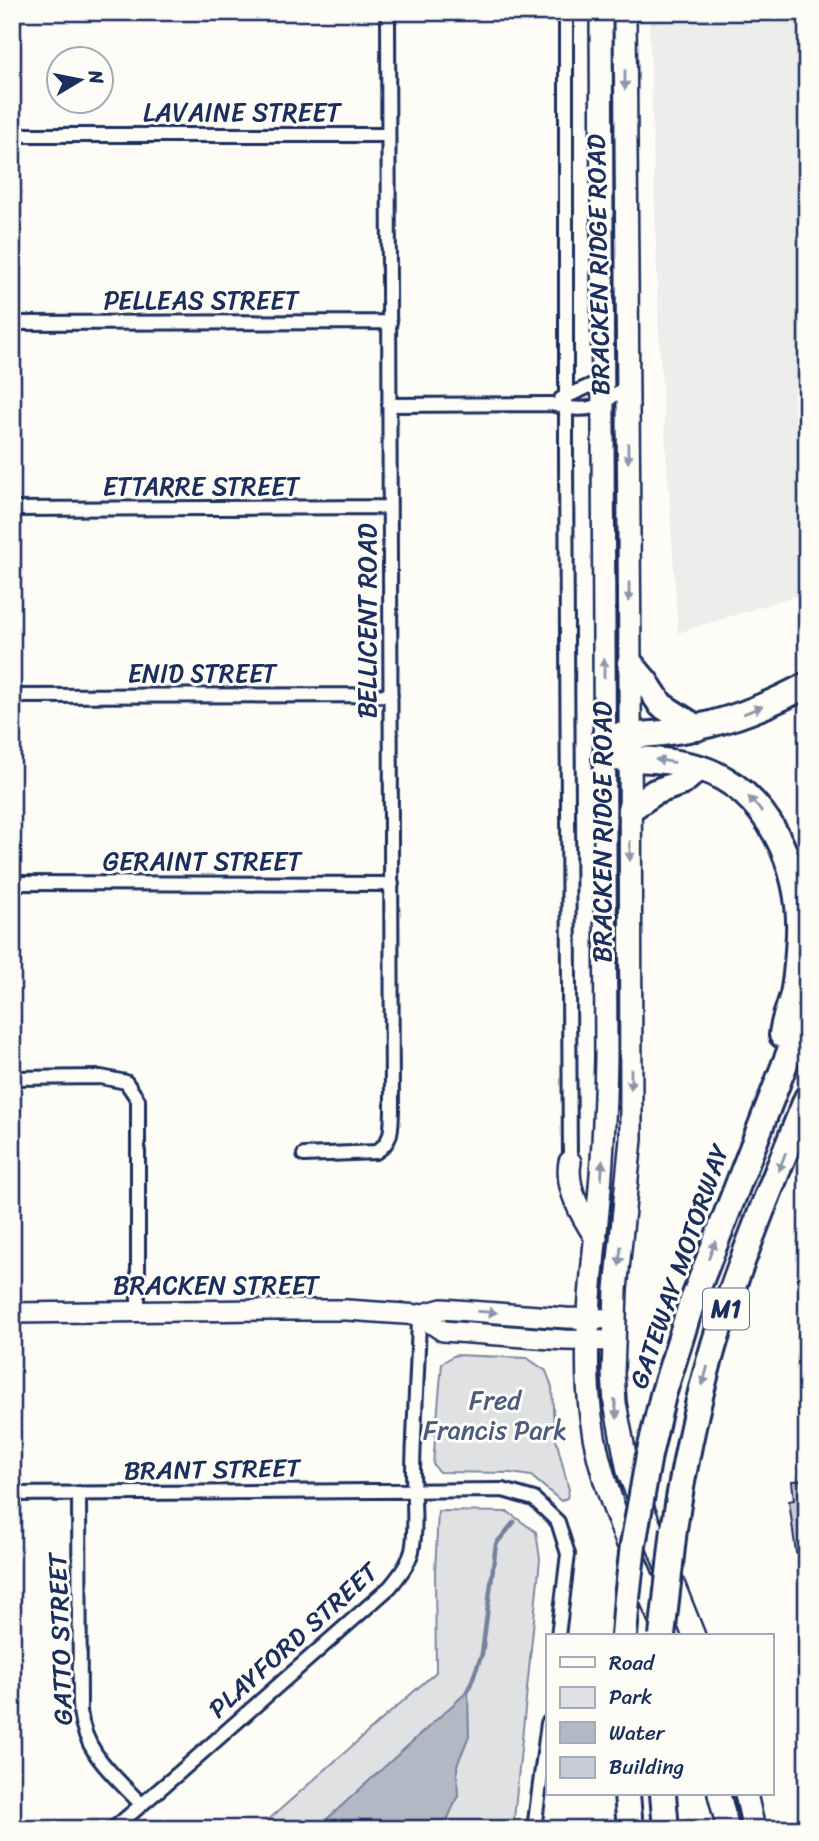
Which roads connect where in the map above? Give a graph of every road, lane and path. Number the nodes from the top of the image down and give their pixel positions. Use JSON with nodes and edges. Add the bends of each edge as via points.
{"nodes":[{"id":1,"x":388,"y":12,"type":"edge"},
{"id":2,"x":566,"y":12,"type":"edge"},
{"id":3,"x":601,"y":12,"type":"edge"},
{"id":4,"x":625,"y":12,"type":"edge"},
{"id":5,"x":12,"y":135,"type":"edge"},
{"id":6,"x":388,"y":135,"type":"junction"},
{"id":7,"x":390,"y":322,"type":"junction"},
{"id":8,"x":12,"y":323,"type":"edge"},
{"id":9,"x":603,"y":380,"type":"junction"},
{"id":10,"x":628,"y":385,"type":"junction"},
{"id":11,"x":567,"y":402,"type":"junction"},
{"id":12,"x":389,"y":405,"type":"junction"},
{"id":13,"x":603,"y":405,"type":"junction"},
{"id":14,"x":389,"y":507,"type":"junction"},
{"id":15,"x":12,"y":509,"type":"edge"},
{"id":16,"x":630,"y":663,"type":"junction"},
{"id":17,"x":807,"y":685,"type":"edge"},
{"id":18,"x":391,"y":695,"type":"junction"},
{"id":19,"x":12,"y":696,"type":"edge"},
{"id":20,"x":697,"y":728,"type":"junction"},
{"id":21,"x":605,"y":747,"type":"junction"},
{"id":22,"x":630,"y":747,"type":"junction"},
{"id":23,"x":699,"y":768,"type":"junction"},
{"id":24,"x":630,"y":809,"type":"junction"},
{"id":25,"x":12,"y":883,"type":"edge"},
{"id":26,"x":391,"y":884,"type":"junction"},
{"id":27,"x":807,"y":1007,"type":"edge"},
{"id":28,"x":787,"y":1060,"type":"junction"},
{"id":29,"x":12,"y":1078,"type":"edge"},
{"id":30,"x":807,"y":1098,"type":"edge"},
{"id":31,"x":304,"y":1155,"type":"dead end"},
{"id":32,"x":570,"y":1162,"type":"joint"},
{"id":33,"x":596,"y":1238,"type":"junction"},
{"id":34,"x":138,"y":1311,"type":"junction"},
{"id":35,"x":12,"y":1313,"type":"edge"},
{"id":36,"x":419,"y":1315,"type":"junction"},
{"id":37,"x":590,"y":1318,"type":"junction"},
{"id":38,"x":615,"y":1319,"type":"junction"},
{"id":39,"x":588,"y":1341,"type":"junction"},
{"id":40,"x":614,"y":1341,"type":"junction"},
{"id":41,"x":413,"y":1490,"type":"junction"},
{"id":42,"x":79,"y":1493,"type":"junction"},
{"id":43,"x":12,"y":1494,"type":"edge"},
{"id":44,"x":558,"y":1634,"type":"edge"},
{"id":45,"x":624,"y":1634,"type":"edge"},
{"id":46,"x":663,"y":1634,"type":"edge"},
{"id":47,"x":664,"y":1634,"type":"edge"},
{"id":48,"x":693,"y":1634,"type":"edge"},
{"id":49,"x":546,"y":1738,"type":"edge"},
{"id":50,"x":627,"y":1796,"type":"edge"},
{"id":51,"x":663,"y":1796,"type":"edge"},
{"id":52,"x":720,"y":1796,"type":"edge"},
{"id":53,"x":746,"y":1796,"type":"edge"},
{"id":54,"x":141,"y":1804,"type":"junction"},
{"id":55,"x":113,"y":1829,"type":"edge"},
{"id":56,"x":534,"y":1829,"type":"edge"},
{"id":57,"x":630,"y":1829,"type":"edge"},
{"id":58,"x":666,"y":1829,"type":"edge"},
{"id":59,"x":728,"y":1829,"type":"edge"},
{"id":60,"x":754,"y":1829,"type":"edge"}],
"edges":[{"from":1,"to":6,"type":"street","name":"BELLICENT ROAD"},
{"from":2,"to":11,"type":"street","name":"BRACKEN RIDGE ROAD"},
{"from":3,"to":9,"type":"main road","name":"BRACKEN RIDGE ROAD"},
{"from":4,"to":10,"type":"main road","name":"BRACKEN RIDGE ROAD","one_way":true},
{"from":5,"to":6,"type":"street","name":"LAVAINE STREET"},
{"from":6,"to":7,"type":"street","name":"BELLICENT ROAD"},
{"from":7,"to":8,"type":"street","name":"PELLEAS STREET"},
{"from":7,"to":12,"type":"street","name":"BELLICENT ROAD"},
{"from":9,"to":11,"type":"street"},
{"from":9,"to":13,"type":"main road","name":"BRACKEN RIDGE ROAD"},
{"from":10,"to":13,"type":"street"},
{"from":10,"to":16,"type":"main road","name":"BRACKEN RIDGE ROAD","one_way":true},
{"from":11,"to":12,"type":"street"},
{"from":11,"to":13,"type":"street","via":[[589,408]]},
{"from":11,"to":32,"type":"street","name":"BRACKEN RIDGE ROAD"},
{"from":12,"to":14,"type":"street","name":"BELLICENT ROAD"},
{"from":21,"to":13,"type":"main road","name":"BRACKEN RIDGE ROAD","one_way":true},
{"from":14,"to":15,"type":"street","name":"ETTARRE STREET"},
{"from":14,"to":18,"type":"street","name":"BELLICENT ROAD"},
{"from":16,"to":20,"type":"highway","via":[[661,705]]},
{"from":16,"to":22,"type":"main road","name":"BRACKEN RIDGE ROAD"},
{"from":20,"to":17,"type":"highway","one_way":true,"via":[[738,716]]},
{"from":18,"to":19,"type":"street","name":"ENID STREET"},
{"from":18,"to":26,"type":"street","name":"BELLICENT ROAD"},
{"from":20,"to":22,"type":"highway"},
{"from":21,"to":22,"type":"highway"},
{"from":33,"to":21,"type":"main road","name":"BRACKEN RIDGE ROAD","one_way":true,"via":[[605,1120]]},
{"from":23,"to":22,"type":"highway","one_way":true,"via":[[655,760]]},
{"from":22,"to":24,"type":"main road","name":"BRACKEN RIDGE ROAD"},
{"from":23,"to":24,"type":"highway","via":[[683,782],[654,792]]},
{"from":28,"to":23,"type":"highway","one_way":true,"via":[[782,1033],[794,984],[799,932],[789,862],[774,830],[743,792]]},
{"from":24,"to":38,"type":"main road","name":"BRACKEN RIDGE ROAD","one_way":true,"via":[[631,1139]]},
{"from":25,"to":26,"type":"street","name":"GERAINT STREET"},
{"from":26,"to":31,"type":"street","name":"BELLICENT ROAD","via":[[390,1135],[376,1152]]},
{"from":27,"to":28,"type":"highway","name":"GATEWAY MOTORWAY","number":"M1"},
{"from":45,"to":28,"type":"highway","name":"GATEWAY MOTORWAY","number":"M1","one_way":true,"bridge":true,"via":[[634,1545],[663,1395],[690,1308]]},
{"from":29,"to":34,"type":"street","via":[[102,1077],[126,1082],[138,1100]]},
{"from":30,"to":47,"type":"highway","number":"M1","one_way":true,"bridge":true,"via":[[721,1322],[698,1403],[674,1529]]},
{"from":32,"to":33,"type":"main road","via":[[569,1183]]},
{"from":33,"to":37,"type":"main road","name":"BRACKEN RIDGE ROAD"},
{"from":34,"to":35,"type":"street","name":"BRACKEN STREET"},
{"from":34,"to":36,"type":"street","name":"BRACKEN STREET","via":[[334,1310]]},
{"from":36,"to":37,"type":"street","name":"BRACKEN STREET","one_way":true,"via":[[442,1309]]},
{"from":36,"to":39,"type":"street","name":"BRACKEN STREET","via":[[443,1331]]},
{"from":36,"to":41,"type":"street","name":"PLAYFORD STREET"},
{"from":37,"to":38,"type":"street","name":"BRACKEN STREET"},
{"from":37,"to":39,"type":"main road","name":"BRACKEN RIDGE ROAD"},
{"from":38,"to":40,"type":"main road","name":"BRACKEN RIDGE ROAD"},
{"from":39,"to":40,"type":"street","name":"BRACKEN STREET"},
{"from":39,"to":46,"type":"main road","name":"BRACKEN RIDGE ROAD","via":[[597,1451]]},
{"from":40,"to":48,"type":"main road","name":"BRACKEN RIDGE ROAD","one_way":true,"via":[[615,1403],[628,1471]]},
{"from":41,"to":42,"type":"street","name":"BRANT STREET"},
{"from":41,"to":44,"type":"street","name":"BRANT STREET","via":[[503,1490],[534,1499],[558,1522],[568,1554]]},
{"from":41,"to":54,"type":"street","name":"PLAYFORD STREET","via":[[412,1549],[390,1587]]},
{"from":42,"to":43,"type":"street","name":"BRANT STREET"},
{"from":42,"to":54,"type":"street","name":"GATTO STREET","via":[[82,1727],[93,1752]]},
{"from":49,"to":56,"type":"street"},
{"from":50,"to":57,"type":"highway"},
{"from":51,"to":58,"type":"highway"},
{"from":52,"to":59,"type":"main road"},
{"from":53,"to":60,"type":"main road"},
{"from":54,"to":55,"type":"street","name":"PLAYFORD STREET"}]}
